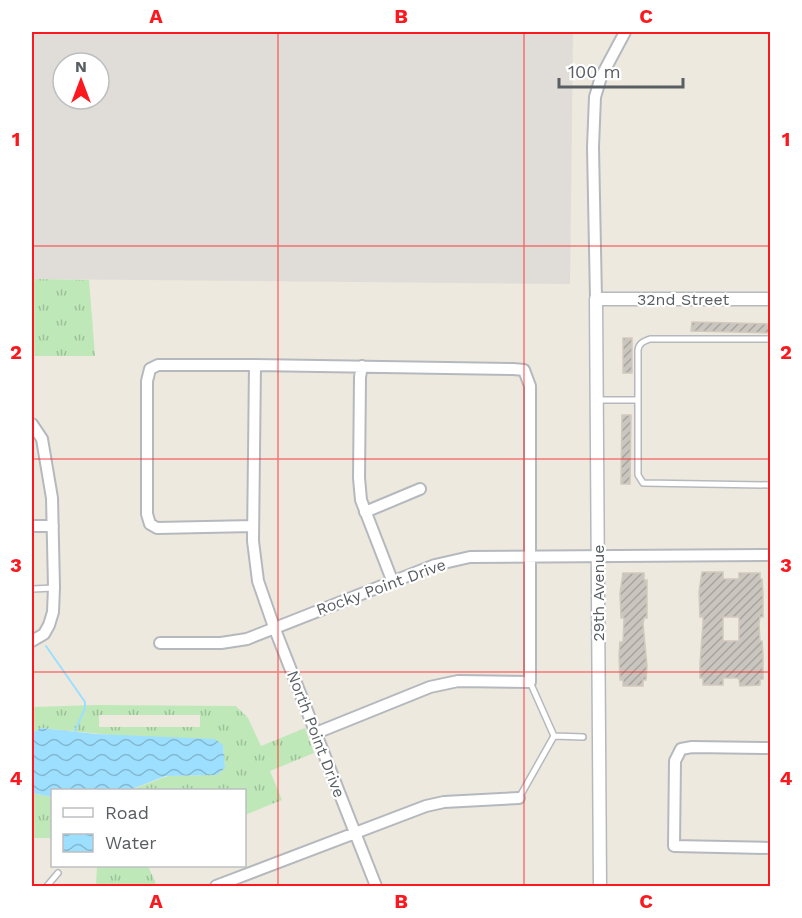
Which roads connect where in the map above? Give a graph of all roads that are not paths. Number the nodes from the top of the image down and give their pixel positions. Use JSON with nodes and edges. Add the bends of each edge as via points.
{"nodes":[{"id":1,"x":625,"y":32,"type":"edge"},
{"id":2,"x":596,"y":299,"type":"junction"},
{"id":3,"x":771,"y":299,"type":"edge"},
{"id":4,"x":771,"y":339,"type":"edge"},
{"id":5,"x":255,"y":365,"type":"junction"},
{"id":6,"x":362,"y":366,"type":"junction"},
{"id":7,"x":597,"y":400,"type":"junction"},
{"id":8,"x":638,"y":400,"type":"junction"},
{"id":9,"x":32,"y":424,"type":"edge"},
{"id":10,"x":771,"y":485,"type":"edge"},
{"id":11,"x":420,"y":489,"type":"dead end"},
{"id":12,"x":365,"y":512,"type":"junction"},
{"id":13,"x":32,"y":526,"type":"edge"},
{"id":14,"x":53,"y":526,"type":"junction"},
{"id":15,"x":253,"y":526,"type":"junction"},
{"id":16,"x":597,"y":555,"type":"junction"},
{"id":17,"x":771,"y":555,"type":"edge"},
{"id":18,"x":530,"y":556,"type":"junction"},
{"id":19,"x":392,"y":580,"type":"junction"},
{"id":20,"x":54,"y":588,"type":"junction"},
{"id":21,"x":32,"y":589,"type":"edge"},
{"id":22,"x":274,"y":627,"type":"junction"},
{"id":23,"x":32,"y":641,"type":"edge"},
{"id":24,"x":160,"y":643,"type":"dead end"},
{"id":25,"x":530,"y":682,"type":"junction"},
{"id":26,"x":316,"y":734,"type":"junction"},
{"id":27,"x":554,"y":736,"type":"junction"},
{"id":28,"x":582,"y":737,"type":"dead end"},
{"id":29,"x":771,"y":748,"type":"edge"},
{"id":30,"x":519,"y":798,"type":"joint"},
{"id":31,"x":354,"y":832,"type":"junction"},
{"id":32,"x":771,"y":848,"type":"edge"},
{"id":33,"x":58,"y":873,"type":"dead end"},
{"id":34,"x":46,"y":886,"type":"edge"},
{"id":35,"x":216,"y":886,"type":"edge"},
{"id":36,"x":376,"y":886,"type":"edge"},
{"id":37,"x":600,"y":886,"type":"edge"}],
"edges":[{"from":1,"to":2,"type":"street","via":[[595,97]]},
{"from":2,"to":3,"type":"street","name":"32nd Street"},
{"from":2,"to":7,"type":"street","name":"29th Avenue"},
{"from":4,"to":8,"type":"lane","via":[[643,341],[638,350]]},
{"from":5,"to":6,"type":"street"},
{"from":5,"to":15,"type":"street","name":"North Point Drive"},
{"from":5,"to":15,"type":"street","via":[[158,365],[150,369],[147,381],[150,524],[157,528]]},
{"from":6,"to":12,"type":"street","via":[[359,478]]},
{"from":6,"to":18,"type":"street","via":[[524,370],[530,386]]},
{"from":7,"to":8,"type":"lane"},
{"from":7,"to":16,"type":"street","name":"29th Avenue"},
{"from":8,"to":10,"type":"lane","via":[[638,475],[643,483]]},
{"from":9,"to":14,"type":"street","via":[[42,439]]},
{"from":11,"to":12,"type":"street"},
{"from":12,"to":19,"type":"street"},
{"from":13,"to":14,"type":"street"},
{"from":14,"to":20,"type":"street"},
{"from":15,"to":22,"type":"street","name":"North Point Drive","via":[[258,580]]},
{"from":16,"to":17,"type":"street","name":"Rocky Point Drive"},
{"from":16,"to":18,"type":"street","name":"Rocky Point Drive"},
{"from":16,"to":37,"type":"street","name":"29th Avenue"},
{"from":18,"to":19,"type":"street","name":"Rocky Point Drive","via":[[452,560]]},
{"from":18,"to":25,"type":"street"},
{"from":19,"to":22,"type":"street","name":"Rocky Point Drive"},
{"from":20,"to":21,"type":"lane"},
{"from":20,"to":23,"type":"street","via":[[53,612],[44,634]]},
{"from":22,"to":24,"type":"street","name":"Rocky Point Drive","via":[[234,642]]},
{"from":22,"to":26,"type":"street","name":"North Point Drive"},
{"from":25,"to":26,"type":"street","via":[[446,683]]},
{"from":25,"to":27,"type":"lane"},
{"from":26,"to":31,"type":"street","name":"North Point Drive"},
{"from":27,"to":28,"type":"lane"},
{"from":27,"to":30,"type":"lane"},
{"from":29,"to":32,"type":"street","via":[[681,749],[675,760],[674,846]]},
{"from":30,"to":31,"type":"street","via":[[444,802]]},
{"from":31,"to":35,"type":"street"},
{"from":31,"to":36,"type":"street","name":"North Point Drive"},
{"from":33,"to":34,"type":"lane"}]}
